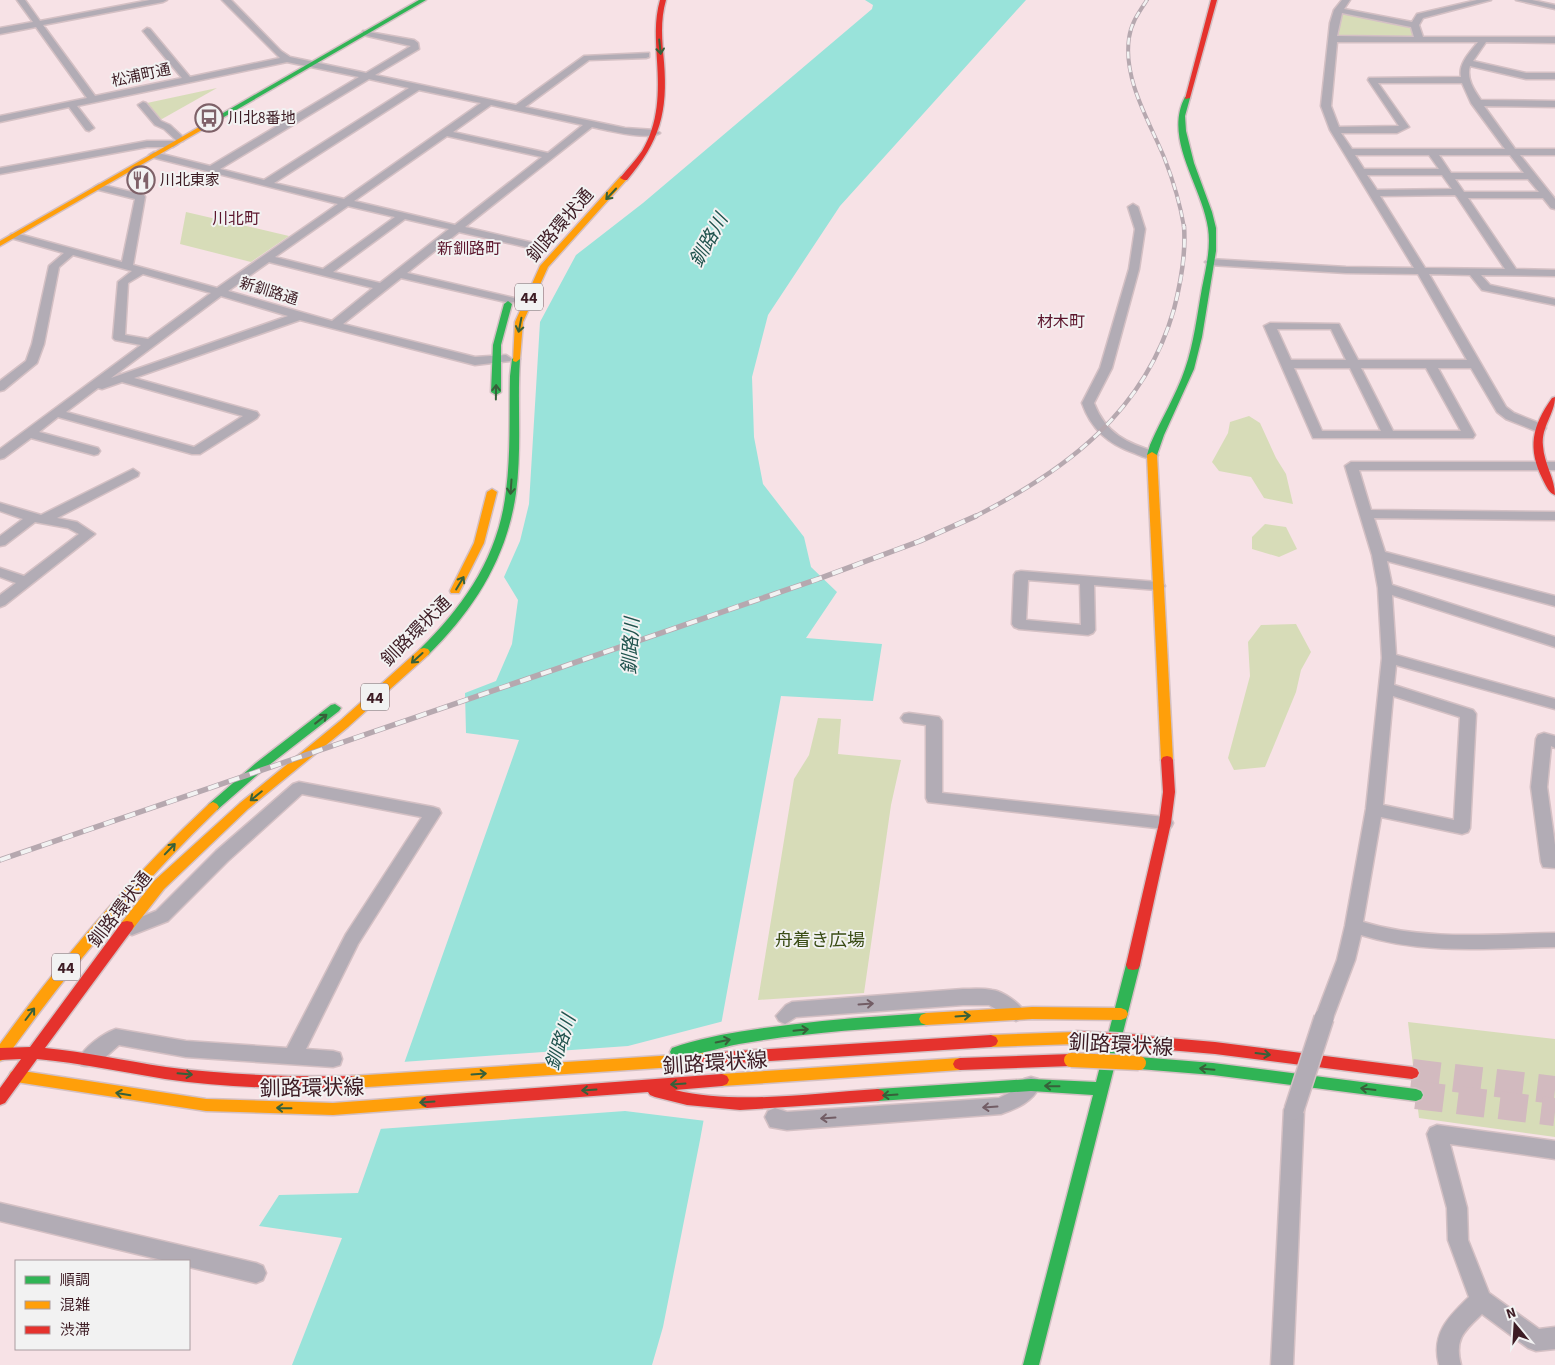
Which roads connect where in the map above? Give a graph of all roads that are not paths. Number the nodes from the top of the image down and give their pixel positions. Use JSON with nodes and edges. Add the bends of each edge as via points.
{"nodes":[{"id":1,"x":20,"y":0,"type":"edge"},
{"id":2,"x":163,"y":0,"type":"edge"},
{"id":3,"x":226,"y":0,"type":"edge"},
{"id":4,"x":423,"y":0,"type":"edge"},
{"id":5,"x":663,"y":0,"type":"edge"},
{"id":6,"x":1214,"y":0,"type":"edge"},
{"id":7,"x":1346,"y":0,"type":"edge"},
{"id":8,"x":1487,"y":0,"type":"edge"},
{"id":9,"x":1520,"y":0,"type":"edge"},
{"id":10,"x":1555,"y":7,"type":"edge"},
{"id":11,"x":1338,"y":10,"type":"junction"},
{"id":12,"x":37,"y":24,"type":"junction"},
{"id":13,"x":1415,"y":25,"type":"junction"},
{"id":14,"x":0,"y":31,"type":"edge"},
{"id":15,"x":147,"y":31,"type":"dead end"},
{"id":16,"x":366,"y":33,"type":"junction"},
{"id":17,"x":1333,"y":39,"type":"junction"},
{"id":18,"x":1419,"y":39,"type":"junction"},
{"id":19,"x":1484,"y":39,"type":"junction"},
{"id":20,"x":1554,"y":41,"type":"edge"},
{"id":21,"x":645,"y":55,"type":"dead end"},
{"id":22,"x":287,"y":58,"type":"junction"},
{"id":23,"x":1469,"y":63,"type":"junction"},
{"id":24,"x":312,"y":64,"type":"junction"},
{"id":25,"x":1555,"y":76,"type":"edge"},
{"id":26,"x":368,"y":77,"type":"junction"},
{"id":27,"x":187,"y":79,"type":"junction"},
{"id":28,"x":1465,"y":80,"type":"junction"},
{"id":29,"x":417,"y":88,"type":"junction"},
{"id":30,"x":92,"y":99,"type":"junction"},
{"id":31,"x":488,"y":103,"type":"junction"},
{"id":32,"x":1476,"y":103,"type":"junction"},
{"id":33,"x":71,"y":104,"type":"junction"},
{"id":34,"x":1555,"y":104,"type":"edge"},
{"id":35,"x":143,"y":105,"type":"dead end"},
{"id":36,"x":517,"y":109,"type":"junction"},
{"id":37,"x":0,"y":119,"type":"edge"},
{"id":38,"x":590,"y":124,"type":"junction"},
{"id":39,"x":89,"y":128,"type":"dead end"},
{"id":40,"x":640,"y":128,"type":"junction"},
{"id":41,"x":1335,"y":130,"type":"junction"},
{"id":42,"x":447,"y":133,"type":"junction"},
{"id":43,"x":655,"y":133,"type":"junction"},
{"id":44,"x":176,"y":141,"type":"junction"},
{"id":45,"x":632,"y":143,"type":"dead end"},
{"id":46,"x":1348,"y":152,"type":"junction"},
{"id":47,"x":1432,"y":152,"type":"junction"},
{"id":48,"x":1514,"y":152,"type":"junction"},
{"id":49,"x":1555,"y":152,"type":"edge"},
{"id":50,"x":154,"y":155,"type":"junction"},
{"id":51,"x":550,"y":156,"type":"junction"},
{"id":52,"x":213,"y":169,"type":"junction"},
{"id":53,"x":0,"y":171,"type":"edge"},
{"id":54,"x":1361,"y":172,"type":"junction"},
{"id":55,"x":1445,"y":174,"type":"junction"},
{"id":56,"x":1532,"y":176,"type":"junction"},
{"id":57,"x":266,"y":184,"type":"junction"},
{"id":58,"x":99,"y":187,"type":"junction"},
{"id":59,"x":1374,"y":193,"type":"junction"},
{"id":60,"x":1459,"y":194,"type":"junction"},
{"id":61,"x":1547,"y":195,"type":"junction"},
{"id":62,"x":344,"y":203,"type":"junction"},
{"id":63,"x":1555,"y":206,"type":"edge"},
{"id":64,"x":1133,"y":207,"type":"dead end"},
{"id":65,"x":401,"y":217,"type":"junction"},
{"id":66,"x":456,"y":229,"type":"junction"},
{"id":67,"x":14,"y":236,"type":"junction"},
{"id":68,"x":553,"y":237,"type":"dead end"},
{"id":69,"x":0,"y":244,"type":"edge"},
{"id":70,"x":543,"y":248,"type":"junction"},
{"id":71,"x":72,"y":251,"type":"junction"},
{"id":72,"x":267,"y":258,"type":"junction"},
{"id":73,"x":534,"y":260,"type":"dead end"},
{"id":74,"x":1210,"y":262,"type":"junction"},
{"id":75,"x":126,"y":266,"type":"junction"},
{"id":76,"x":142,"y":270,"type":"junction"},
{"id":77,"x":1422,"y":272,"type":"junction"},
{"id":78,"x":324,"y":273,"type":"junction"},
{"id":79,"x":1474,"y":273,"type":"junction"},
{"id":80,"x":1513,"y":273,"type":"junction"},
{"id":81,"x":1555,"y":273,"type":"edge"},
{"id":82,"x":398,"y":274,"type":"junction"},
{"id":83,"x":381,"y":287,"type":"junction"},
{"id":84,"x":515,"y":288,"type":"dead end"},
{"id":85,"x":220,"y":292,"type":"junction"},
{"id":86,"x":510,"y":300,"type":"junction"},
{"id":87,"x":1555,"y":302,"type":"edge"},
{"id":88,"x":299,"y":316,"type":"junction"},
{"id":89,"x":334,"y":324,"type":"junction"},
{"id":90,"x":151,"y":343,"type":"junction"},
{"id":91,"x":516,"y":358,"type":"junction"},
{"id":92,"x":497,"y":360,"type":"junction"},
{"id":93,"x":1287,"y":364,"type":"junction"},
{"id":94,"x":1354,"y":364,"type":"junction"},
{"id":95,"x":1430,"y":364,"type":"junction"},
{"id":96,"x":1475,"y":364,"type":"junction"},
{"id":97,"x":122,"y":378,"type":"junction"},
{"id":98,"x":0,"y":387,"type":"edge"},
{"id":99,"x":89,"y":389,"type":"junction"},
{"id":100,"x":1555,"y":400,"type":"edge"},
{"id":101,"x":496,"y":404,"type":"dead end"},
{"id":102,"x":56,"y":413,"type":"junction"},
{"id":103,"x":1540,"y":428,"type":"junction"},
{"id":104,"x":29,"y":433,"type":"junction"},
{"id":105,"x":1389,"y":435,"type":"junction"},
{"id":106,"x":94,"y":451,"type":"dead end"},
{"id":107,"x":0,"y":455,"type":"edge"},
{"id":108,"x":1152,"y":455,"type":"junction"},
{"id":109,"x":1540,"y":466,"type":"junction"},
{"id":110,"x":1555,"y":466,"type":"edge"},
{"id":111,"x":133,"y":473,"type":"dead end"},
{"id":112,"x":494,"y":482,"type":"dead end"},
{"id":113,"x":1555,"y":492,"type":"edge"},
{"id":114,"x":0,"y":507,"type":"edge"},
{"id":115,"x":1366,"y":514,"type":"junction"},
{"id":116,"x":1555,"y":516,"type":"edge"},
{"id":117,"x":38,"y":519,"type":"junction"},
{"id":118,"x":0,"y":542,"type":"edge"},
{"id":119,"x":1379,"y":555,"type":"junction"},
{"id":120,"x":0,"y":572,"type":"edge"},
{"id":121,"x":1087,"y":580,"type":"junction"},
{"id":122,"x":26,"y":582,"type":"junction"},
{"id":123,"x":1158,"y":586,"type":"junction"},
{"id":124,"x":1385,"y":588,"type":"junction"},
{"id":125,"x":450,"y":599,"type":"dead end"},
{"id":126,"x":1555,"y":601,"type":"edge"},
{"id":127,"x":0,"y":602,"type":"edge"},
{"id":128,"x":1555,"y":642,"type":"edge"},
{"id":129,"x":1390,"y":658,"type":"junction"},
{"id":130,"x":1386,"y":688,"type":"junction"},
{"id":131,"x":348,"y":698,"type":"dead end"},
{"id":132,"x":1555,"y":704,"type":"edge"},
{"id":133,"x":908,"y":718,"type":"dead end"},
{"id":134,"x":1555,"y":742,"type":"edge"},
{"id":135,"x":1374,"y":809,"type":"junction"},
{"id":136,"x":1165,"y":823,"type":"junction"},
{"id":137,"x":1555,"y":862,"type":"edge"},
{"id":138,"x":1354,"y":926,"type":"junction"},
{"id":139,"x":124,"y":931,"type":"junction"},
{"id":140,"x":1555,"y":940,"type":"edge"},
{"id":141,"x":1016,"y":1013,"type":"junction"},
{"id":142,"x":1121,"y":1014,"type":"junction"},
{"id":143,"x":785,"y":1016,"type":"dead end"},
{"id":144,"x":33,"y":1052,"type":"junction"},
{"id":145,"x":0,"y":1054,"type":"edge"},
{"id":146,"x":293,"y":1056,"type":"junction"},
{"id":147,"x":333,"y":1058,"type":"dead end"},
{"id":148,"x":88,"y":1059,"type":"junction"},
{"id":149,"x":642,"y":1063,"type":"junction"},
{"id":150,"x":1412,"y":1073,"type":"tunnel mouth"},
{"id":151,"x":16,"y":1076,"type":"junction"},
{"id":152,"x":0,"y":1082,"type":"edge"},
{"id":153,"x":1031,"y":1086,"type":"junction"},
{"id":154,"x":638,"y":1087,"type":"junction"},
{"id":155,"x":1100,"y":1089,"type":"junction"},
{"id":156,"x":1416,"y":1095,"type":"tunnel mouth"},
{"id":157,"x":0,"y":1098,"type":"edge"},
{"id":158,"x":775,"y":1117,"type":"dead end"},
{"id":159,"x":1555,"y":1150,"type":"edge"},
{"id":160,"x":0,"y":1212,"type":"edge"},
{"id":161,"x":256,"y":1273,"type":"dead end"},
{"id":162,"x":1481,"y":1300,"type":"junction"},
{"id":163,"x":1555,"y":1338,"type":"edge"},
{"id":164,"x":1031,"y":1365,"type":"edge"},
{"id":165,"x":1282,"y":1365,"type":"edge"},
{"id":166,"x":1450,"y":1365,"type":"edge"}],
"edges":[{"from":1,"to":12,"type":"street"},
{"from":2,"to":12,"type":"street"},
{"from":3,"to":22,"type":"street","via":[[278,53]]},
{"from":4,"to":16,"type":"main road"},
{"from":5,"to":43,"type":"main road","name":"釧路環状通","number":"44","one_way":true,"via":[[657,25],[663,92]]},
{"from":6,"to":74,"type":"main road","via":[[1182,123],[1186,151],[1209,212],[1213,237]]},
{"from":7,"to":11,"type":"street"},
{"from":8,"to":13,"type":"street","via":[[1420,16]]},
{"from":9,"to":10,"type":"street"},
{"from":11,"to":13,"type":"street"},
{"from":11,"to":17,"type":"street"},
{"from":12,"to":14,"type":"street"},
{"from":12,"to":30,"type":"street"},
{"from":13,"to":18,"type":"street"},
{"from":15,"to":27,"type":"street"},
{"from":16,"to":24,"type":"main road"},
{"from":16,"to":26,"type":"street","via":[[416,45]]},
{"from":17,"to":18,"type":"street"},
{"from":17,"to":41,"type":"street","via":[[1326,106]]},
{"from":18,"to":19,"type":"street"},
{"from":19,"to":20,"type":"street"},
{"from":19,"to":23,"type":"street"},
{"from":21,"to":36,"type":"street","via":[[587,58]]},
{"from":22,"to":24,"type":"street"},
{"from":22,"to":27,"type":"street","name":"松浦町通"},
{"from":23,"to":25,"type":"street","via":[[1526,76]]},
{"from":23,"to":28,"type":"street","via":[[1464,73]]},
{"from":24,"to":26,"type":"street"},
{"from":24,"to":44,"type":"main road"},
{"from":26,"to":29,"type":"street"},
{"from":26,"to":52,"type":"street"},
{"from":27,"to":30,"type":"street","name":"松浦町通"},
{"from":28,"to":32,"type":"street"},
{"from":28,"to":41,"type":"street","via":[[1372,80],[1404,127],[1397,130]]},
{"from":29,"to":31,"type":"street"},
{"from":29,"to":57,"type":"street"},
{"from":30,"to":33,"type":"street","name":"松浦町通"},
{"from":31,"to":36,"type":"street"},
{"from":31,"to":42,"type":"street"},
{"from":32,"to":34,"type":"street"},
{"from":32,"to":48,"type":"street"},
{"from":33,"to":37,"type":"street","name":"松浦町通"},
{"from":33,"to":39,"type":"street"},
{"from":35,"to":44,"type":"street","via":[[158,123],[167,127]]},
{"from":36,"to":38,"type":"street"},
{"from":38,"to":40,"type":"street"},
{"from":38,"to":51,"type":"street"},
{"from":40,"to":43,"type":"street"},
{"from":40,"to":45,"type":"main road"},
{"from":41,"to":46,"type":"street"},
{"from":42,"to":51,"type":"street"},
{"from":42,"to":62,"type":"street"},
{"from":43,"to":91,"type":"main road","name":"釧路環状通","number":"44","one_way":true,"via":[[629,173],[544,266],[519,322]]},
{"from":44,"to":50,"type":"main road"},
{"from":44,"to":53,"type":"street"},
{"from":46,"to":47,"type":"street"},
{"from":46,"to":54,"type":"street"},
{"from":47,"to":48,"type":"street"},
{"from":47,"to":55,"type":"street"},
{"from":48,"to":49,"type":"street"},
{"from":48,"to":56,"type":"street"},
{"from":50,"to":52,"type":"street"},
{"from":50,"to":58,"type":"main road"},
{"from":51,"to":66,"type":"street"},
{"from":52,"to":57,"type":"street"},
{"from":54,"to":55,"type":"street"},
{"from":54,"to":59,"type":"street"},
{"from":55,"to":56,"type":"street"},
{"from":55,"to":60,"type":"street"},
{"from":56,"to":61,"type":"street"},
{"from":57,"to":62,"type":"street"},
{"from":58,"to":67,"type":"main road"},
{"from":58,"to":75,"type":"street","via":[[140,197]]},
{"from":59,"to":60,"type":"street"},
{"from":59,"to":77,"type":"street"},
{"from":60,"to":61,"type":"street"},
{"from":60,"to":80,"type":"street"},
{"from":61,"to":63,"type":"street"},
{"from":62,"to":65,"type":"street"},
{"from":62,"to":72,"type":"street"},
{"from":64,"to":108,"type":"street","via":[[1140,229],[1134,269],[1106,368],[1088,403],[1091,414],[1103,430],[1121,445]]},
{"from":65,"to":66,"type":"street"},
{"from":65,"to":78,"type":"street"},
{"from":66,"to":70,"type":"street"},
{"from":66,"to":82,"type":"street"},
{"from":67,"to":69,"type":"main road"},
{"from":67,"to":71,"type":"street","name":"新釧路通"},
{"from":68,"to":70,"type":"main road","name":"釧路環状通","number":"44"},
{"from":70,"to":73,"type":"main road","name":"釧路環状通","number":"44"},
{"from":71,"to":75,"type":"street","name":"新釧路通"},
{"from":71,"to":98,"type":"street","via":[[54,266],[31,363]]},
{"from":72,"to":78,"type":"street"},
{"from":72,"to":85,"type":"street"},
{"from":74,"to":77,"type":"street"},
{"from":74,"to":108,"type":"main road","via":[[1194,352]]},
{"from":75,"to":76,"type":"street","name":"新釧路通"},
{"from":76,"to":85,"type":"street","name":"新釧路通"},
{"from":76,"to":90,"type":"street","via":[[123,282],[119,338]]},
{"from":77,"to":79,"type":"street"},
{"from":77,"to":96,"type":"street"},
{"from":78,"to":83,"type":"street"},
{"from":79,"to":80,"type":"street"},
{"from":79,"to":87,"type":"street","via":[[1486,288]]},
{"from":80,"to":81,"type":"street"},
{"from":82,"to":83,"type":"street"},
{"from":82,"to":86,"type":"street"},
{"from":83,"to":89,"type":"street"},
{"from":84,"to":86,"type":"main road","number":"44"},
{"from":85,"to":88,"type":"street","name":"新釧路通"},
{"from":85,"to":90,"type":"street"},
{"from":86,"to":92,"type":"main road","number":"44","via":[[497,345]]},
{"from":88,"to":89,"type":"street","name":"新釧路通"},
{"from":88,"to":97,"type":"street"},
{"from":89,"to":92,"type":"street","name":"新釧路通","via":[[475,361]]},
{"from":90,"to":99,"type":"street"},
{"from":91,"to":92,"type":"street","name":"新釧路通"},
{"from":91,"to":139,"type":"main road","name":"釧路環状通","number":"44","one_way":true,"via":[[511,492],[503,533],[475,595],[438,639],[344,724],[203,843],[159,886]]},
{"from":101,"to":92,"type":"main road","number":"44","one_way":true},
{"from":93,"to":94,"type":"street"},
{"from":93,"to":94,"type":"street","via":[[1270,326],[1335,326]]},
{"from":93,"to":105,"type":"street","via":[[1317,435]]},
{"from":94,"to":95,"type":"street"},
{"from":94,"to":105,"type":"street"},
{"from":95,"to":96,"type":"street"},
{"from":95,"to":105,"type":"street","via":[[1470,435]]},
{"from":96,"to":103,"type":"street","via":[[1501,409]]},
{"from":97,"to":99,"type":"street"},
{"from":97,"to":102,"type":"street","via":[[253,415],[196,451]]},
{"from":99,"to":102,"type":"street"},
{"from":100,"to":103,"type":"main road","via":[[1543,417]]},
{"from":102,"to":104,"type":"street"},
{"from":103,"to":109,"type":"main road"},
{"from":104,"to":106,"type":"street"},
{"from":104,"to":107,"type":"street"},
{"from":108,"to":123,"type":"main road"},
{"from":109,"to":110,"type":"street"},
{"from":109,"to":113,"type":"main road"},
{"from":109,"to":115,"type":"street","via":[[1351,466]]},
{"from":111,"to":117,"type":"street"},
{"from":125,"to":112,"type":"main road","name":"釧路環状通","one_way":true,"via":[[481,538]]},
{"from":114,"to":117,"type":"street"},
{"from":115,"to":116,"type":"street"},
{"from":115,"to":119,"type":"street"},
{"from":117,"to":118,"type":"street"},
{"from":117,"to":122,"type":"street","via":[[72,525],[88,534]]},
{"from":119,"to":124,"type":"street"},
{"from":119,"to":126,"type":"street"},
{"from":120,"to":122,"type":"street"},
{"from":121,"to":121,"type":"street","via":[[1021,575],[1019,624],[1088,630]]},
{"from":121,"to":123,"type":"street"},
{"from":122,"to":127,"type":"street"},
{"from":123,"to":136,"type":"main road","via":[[1169,792]]},
{"from":124,"to":128,"type":"street"},
{"from":124,"to":129,"type":"street"},
{"from":129,"to":130,"type":"street"},
{"from":129,"to":132,"type":"street"},
{"from":130,"to":135,"type":"street"},
{"from":130,"to":135,"type":"street","via":[[1468,714],[1462,828]]},
{"from":145,"to":131,"type":"main road","name":"釧路環状通","number":"44","one_way":true,"via":[[82,945],[135,884],[217,802]]},
{"from":133,"to":136,"type":"street","via":[[934,722],[934,798]]},
{"from":134,"to":137,"type":"street","via":[[1544,739],[1539,787],[1549,862]]},
{"from":135,"to":138,"type":"street"},
{"from":136,"to":142,"type":"main road"},
{"from":138,"to":140,"type":"street","via":[[1386,936],[1435,942]]},
{"from":138,"to":165,"type":"street","bridge":true,"via":[[1346,960],[1294,1110]]},
{"from":139,"to":144,"type":"main road","name":"釧路環状通","number":"44"},
{"from":139,"to":146,"type":"street","via":[[162,916],[222,856],[299,788],[433,813],[352,939]]},
{"from":141,"to":142,"type":"main road"},
{"from":143,"to":141,"type":"street","one_way":true,"via":[[792,1010],[973,997],[992,997]]},
{"from":149,"to":141,"type":"main road","one_way":true,"via":[[697,1046],[753,1034]]},
{"from":142,"to":155,"type":"main road"},
{"from":144,"to":145,"type":"main road","name":"釧路環状線"},
{"from":144,"to":148,"type":"main road","name":"釧路環状線"},
{"from":144,"to":151,"type":"main road","name":"釧路環状通","number":"44"},
{"from":145,"to":151,"type":"main road"},
{"from":146,"to":147,"type":"street"},
{"from":146,"to":148,"type":"street","via":[[186,1049],[116,1037]]},
{"from":148,"to":149,"type":"main road","name":"釧路環状線","one_way":true,"via":[[167,1073],[281,1083],[343,1083]]},
{"from":149,"to":150,"type":"main road","name":"釧路環状線","one_way":true,"bridge":true,"via":[[944,1043],[1075,1038],[1214,1048]]},
{"from":151,"to":152,"type":"main road"},
{"from":154,"to":151,"type":"main road","name":"釧路環状線","one_way":true,"via":[[333,1109],[206,1105]]},
{"from":151,"to":157,"type":"main road","name":"釧路環状通","number":"44"},
{"from":153,"to":154,"type":"main road","one_way":true,"via":[[740,1104],[687,1099]]},
{"from":155,"to":153,"type":"main road","one_way":true},
{"from":153,"to":158,"type":"street","one_way":true,"via":[[1022,1096],[1001,1106],[787,1121],[777,1121]]},
{"from":156,"to":154,"type":"main road","name":"釧路環状線","one_way":true,"bridge":true,"via":[[1213,1069],[1070,1060],[930,1065]]},
{"from":155,"to":164,"type":"main road"},
{"from":159,"to":162,"type":"street","via":[[1437,1134],[1457,1208],[1458,1240]]},
{"from":160,"to":161,"type":"street"},
{"from":162,"to":163,"type":"street","via":[[1536,1340]]},
{"from":162,"to":166,"type":"street","via":[[1450,1332],[1446,1354]]}]}
